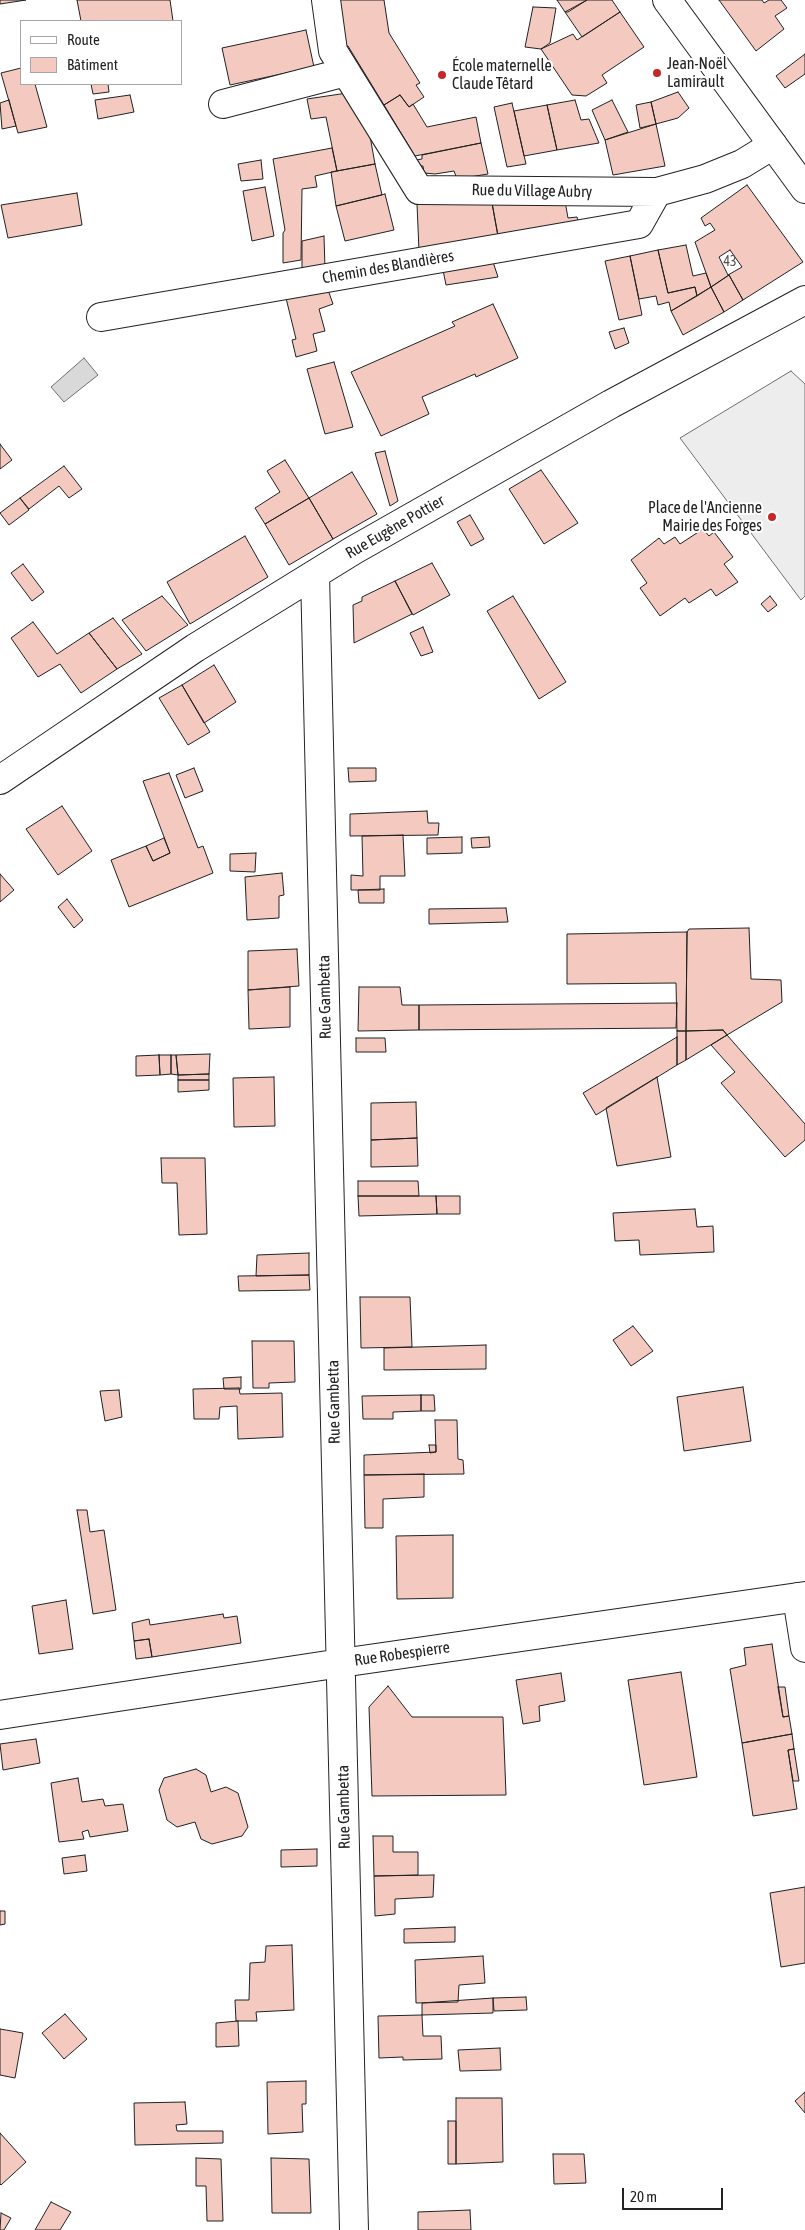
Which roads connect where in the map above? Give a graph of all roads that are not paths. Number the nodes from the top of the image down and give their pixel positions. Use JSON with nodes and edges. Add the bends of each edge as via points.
{"nodes":[{"id":1,"x":326,"y":0,"type":"edge"},
{"id":2,"x":667,"y":0,"type":"edge"},
{"id":3,"x":346,"y":72,"type":"junction"},
{"id":4,"x":223,"y":104,"type":"dead end"},
{"id":5,"x":773,"y":145,"type":"junction"},
{"id":6,"x":805,"y":189,"type":"edge"},
{"id":7,"x":657,"y":192,"type":"junction"},
{"id":8,"x":805,"y":300,"type":"edge"},
{"id":9,"x":100,"y":317,"type":"dead end"},
{"id":10,"x":315,"y":574,"type":"junction"},
{"id":11,"x":0,"y":780,"type":"edge"},
{"id":12,"x":801,"y":1596,"type":"edge"},
{"id":13,"x":805,"y":1648,"type":"edge"},
{"id":14,"x":341,"y":1663,"type":"junction"},
{"id":15,"x":0,"y":1715,"type":"edge"},
{"id":16,"x":354,"y":2230,"type":"edge"}],
"edges":[{"from":1,"to":3,"type":"street","name":"Rue du Village Aubry","via":[[333,51]]},
{"from":2,"to":5,"type":"street"},
{"from":3,"to":4,"type":"street"},
{"from":3,"to":7,"type":"street","name":"Rue du Village Aubry","via":[[419,190]]},
{"from":5,"to":6,"type":"street"},
{"from":5,"to":7,"type":"street","name":"Rue du Village Aubry","via":[[742,164],[705,179]]},
{"from":7,"to":9,"type":"street","name":"Chemin des Blandières","via":[[639,224]]},
{"from":8,"to":10,"type":"street","name":"Rue Eugène Pottier","via":[[611,404]]},
{"from":10,"to":11,"type":"street","name":"Rue Eugène Pottier","via":[[195,648]]},
{"from":10,"to":14,"type":"street","name":"Rue Gambetta"},
{"from":12,"to":13,"type":"street"},
{"from":12,"to":14,"type":"street","name":"Rue Robespierre"},
{"from":14,"to":15,"type":"street","name":"Rue Robespierre"},
{"from":14,"to":16,"type":"street","name":"Rue Gambetta"}]}
